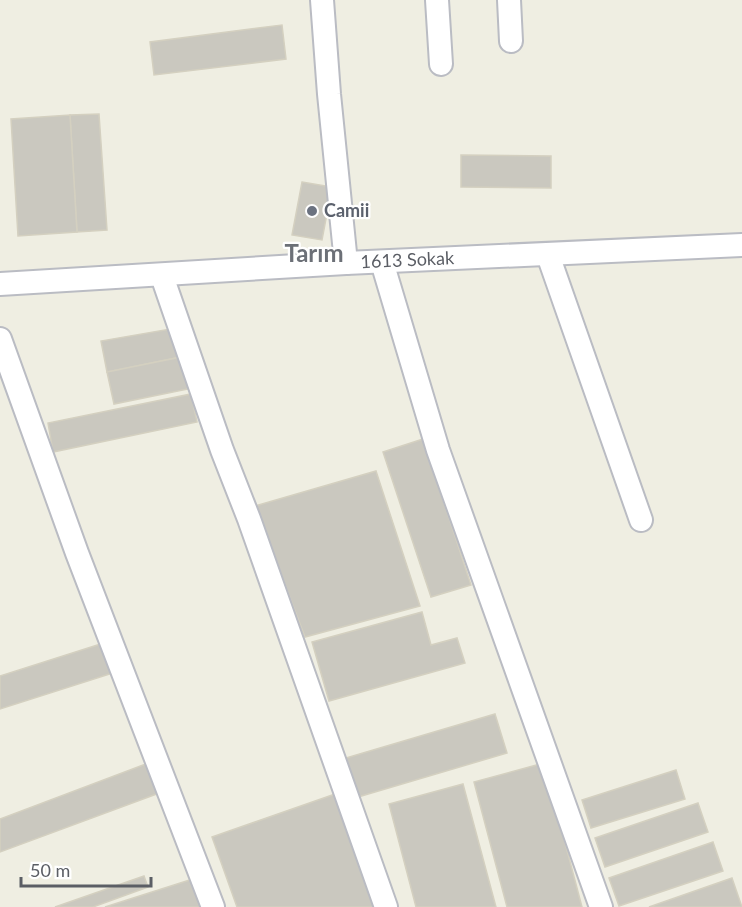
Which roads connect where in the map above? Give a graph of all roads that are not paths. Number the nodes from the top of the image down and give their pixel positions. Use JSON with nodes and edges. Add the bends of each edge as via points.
{"nodes":[{"id":1,"x":322,"y":0,"type":"edge"},
{"id":2,"x":437,"y":0,"type":"edge"},
{"id":3,"x":509,"y":0,"type":"edge"},
{"id":4,"x":512,"y":41,"type":"dead end"},
{"id":5,"x":441,"y":64,"type":"dead end"},
{"id":6,"x":742,"y":245,"type":"edge"},
{"id":7,"x":548,"y":255,"type":"junction"},
{"id":8,"x":382,"y":262,"type":"junction"},
{"id":9,"x":346,"y":263,"type":"junction"},
{"id":10,"x":162,"y":276,"type":"junction"},
{"id":11,"x":0,"y":284,"type":"edge"},
{"id":12,"x":0,"y":339,"type":"edge"},
{"id":13,"x":641,"y":520,"type":"dead end"},
{"id":14,"x":213,"y":907,"type":"edge"},
{"id":15,"x":386,"y":907,"type":"edge"},
{"id":16,"x":601,"y":907,"type":"edge"}],
"edges":[{"from":1,"to":9,"type":"street"},
{"from":2,"to":5,"type":"street"},
{"from":3,"to":4,"type":"street"},
{"from":6,"to":7,"type":"street","name":"1613 Sokak"},
{"from":7,"to":8,"type":"street","name":"1613 Sokak"},
{"from":7,"to":13,"type":"street"},
{"from":8,"to":9,"type":"street","name":"1613 Sokak"},
{"from":8,"to":16,"type":"street","via":[[438,450]]},
{"from":9,"to":10,"type":"street","name":"1613 Sokak"},
{"from":10,"to":11,"type":"street","name":"1613 Sokak"},
{"from":10,"to":15,"type":"street"},
{"from":12,"to":14,"type":"street","via":[[77,553]]}]}
